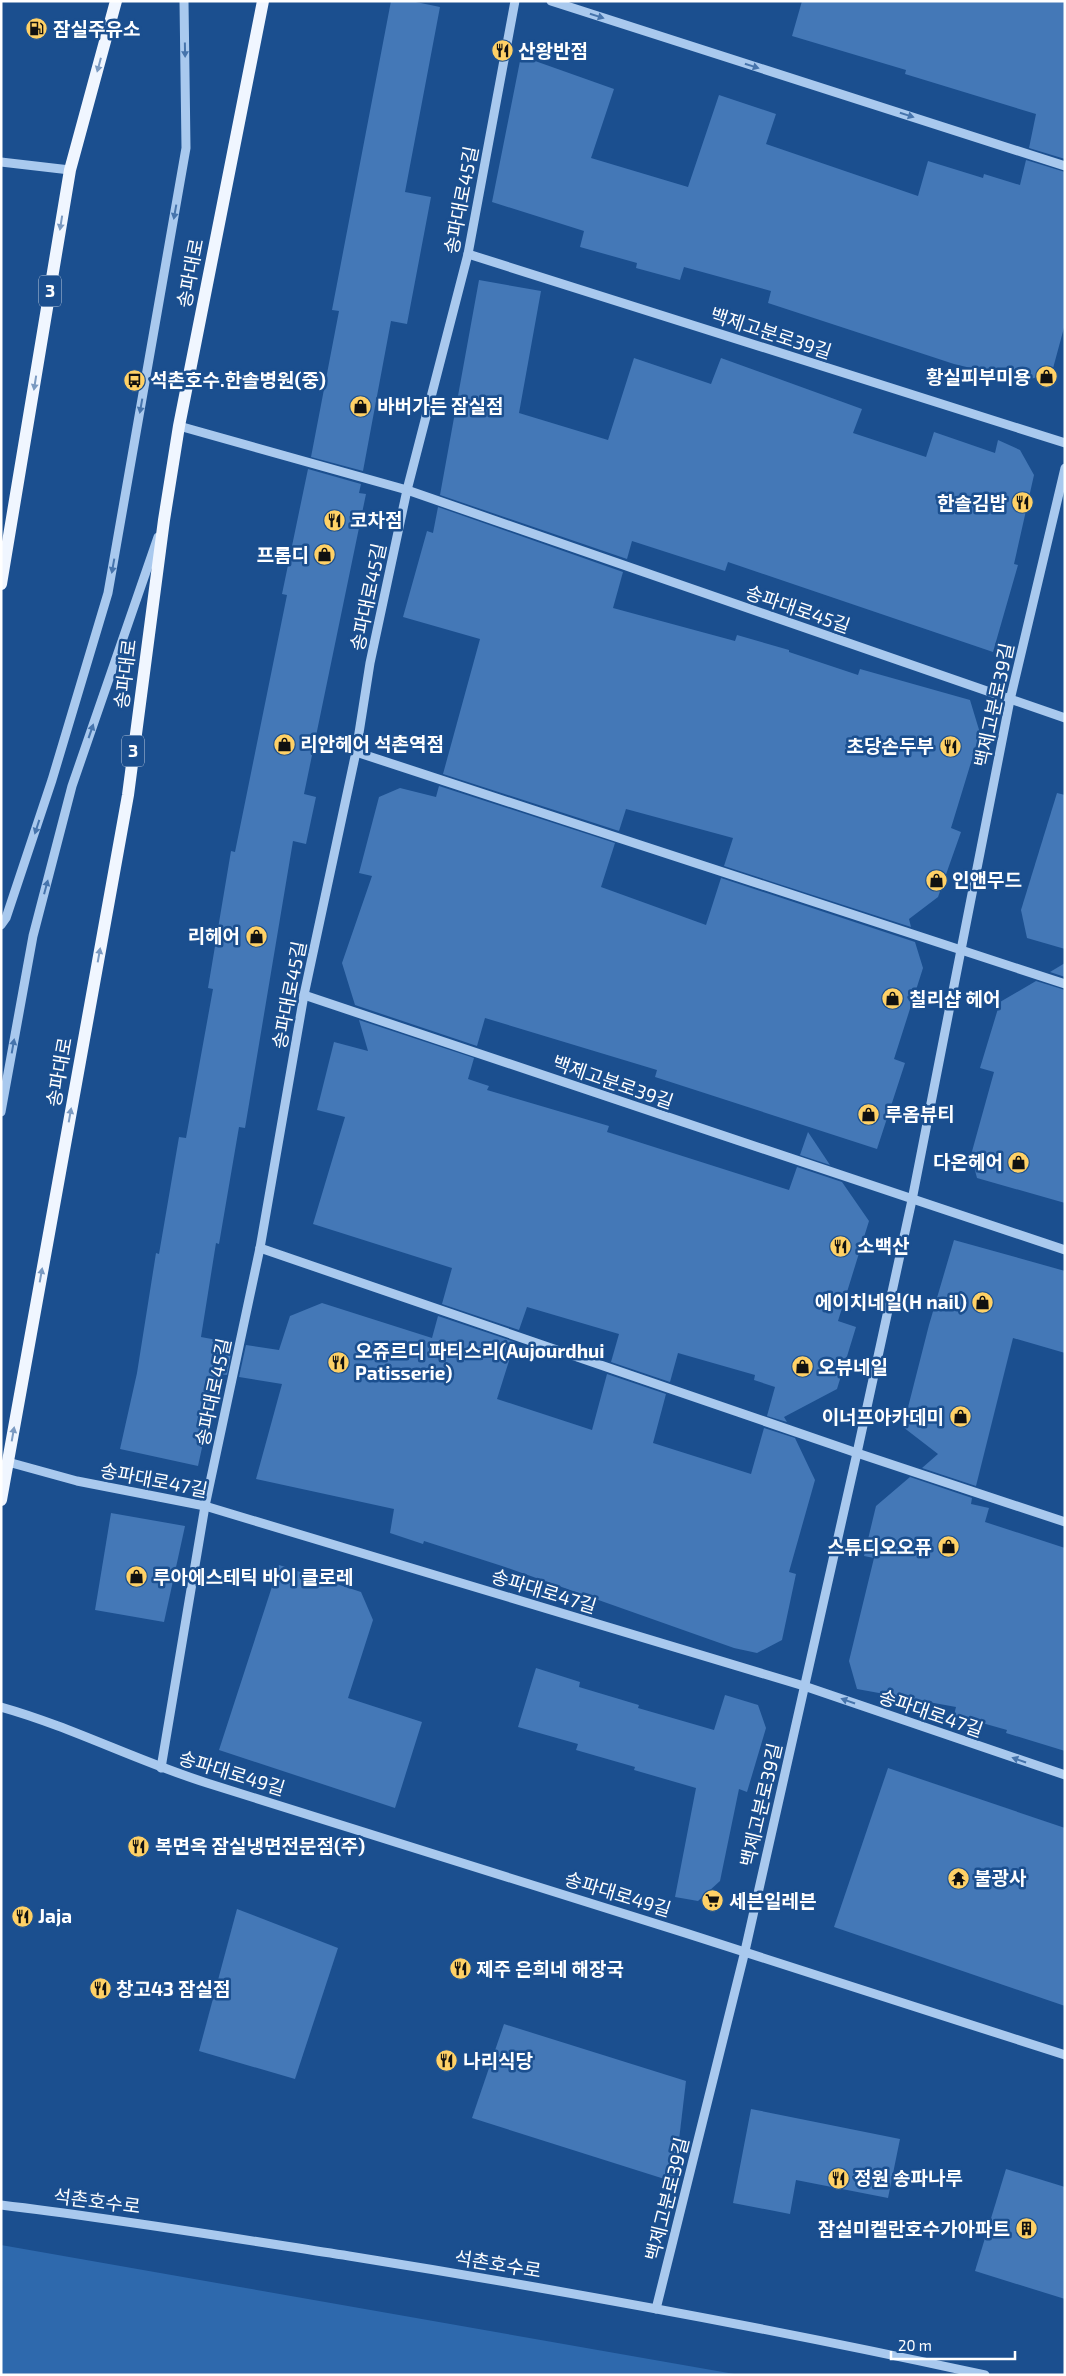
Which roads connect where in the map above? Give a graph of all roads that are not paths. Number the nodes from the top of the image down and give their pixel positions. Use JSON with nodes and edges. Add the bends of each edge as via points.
{"nodes":[{"id":1,"x":116,"y":1,"type":"edge"},
{"id":2,"x":184,"y":1,"type":"edge"},
{"id":3,"x":263,"y":1,"type":"edge"},
{"id":4,"x":515,"y":1,"type":"edge"},
{"id":5,"x":551,"y":1,"type":"edge"},
{"id":6,"x":1,"y":162,"type":"edge"},
{"id":7,"x":1065,"y":166,"type":"edge"},
{"id":8,"x":70,"y":170,"type":"junction"},
{"id":9,"x":468,"y":254,"type":"junction"},
{"id":10,"x":179,"y":426,"type":"junction"},
{"id":11,"x":1065,"y":443,"type":"edge"},
{"id":12,"x":1065,"y":468,"type":"edge"},
{"id":13,"x":407,"y":490,"type":"junction"},
{"id":14,"x":164,"y":520,"type":"junction"},
{"id":15,"x":1,"y":584,"type":"edge"},
{"id":16,"x":1010,"y":700,"type":"junction"},
{"id":17,"x":1065,"y":718,"type":"edge"},
{"id":18,"x":356,"y":752,"type":"junction"},
{"id":19,"x":1,"y":925,"type":"edge"},
{"id":20,"x":960,"y":950,"type":"junction"},
{"id":21,"x":1065,"y":984,"type":"edge"},
{"id":22,"x":304,"y":995,"type":"junction"},
{"id":23,"x":1,"y":1112,"type":"edge"},
{"id":24,"x":912,"y":1200,"type":"junction"},
{"id":25,"x":260,"y":1248,"type":"junction"},
{"id":26,"x":1065,"y":1250,"type":"edge"},
{"id":27,"x":857,"y":1453,"type":"junction"},
{"id":28,"x":8,"y":1462,"type":"junction"},
{"id":29,"x":1,"y":1500,"type":"edge"},
{"id":30,"x":205,"y":1506,"type":"junction"},
{"id":31,"x":1065,"y":1522,"type":"edge"},
{"id":32,"x":804,"y":1686,"type":"junction"},
{"id":33,"x":1,"y":1707,"type":"edge"},
{"id":34,"x":161,"y":1768,"type":"junction"},
{"id":35,"x":1065,"y":1776,"type":"edge"},
{"id":36,"x":745,"y":1951,"type":"junction"},
{"id":37,"x":1065,"y":2055,"type":"edge"},
{"id":38,"x":1,"y":2205,"type":"edge"},
{"id":39,"x":656,"y":2309,"type":"junction"},
{"id":40,"x":985,"y":2375,"type":"edge"}],
"edges":[{"from":1,"to":8,"type":"main road","number":"3","one_way":true},
{"from":2,"to":19,"type":"street","one_way":true,"via":[[186,148],[108,592],[52,780]]},
{"from":3,"to":10,"type":"main road","name":"송파대로","number":"3"},
{"from":4,"to":9,"type":"street","name":"송파대로45길"},
{"from":5,"to":7,"type":"street","one_way":true},
{"from":6,"to":8,"type":"street"},
{"from":8,"to":15,"type":"main road","number":"3","one_way":true},
{"from":9,"to":11,"type":"street","name":"백제고분로39길"},
{"from":9,"to":13,"type":"street","name":"송파대로45길"},
{"from":10,"to":13,"type":"street","name":"송파대로45길"},
{"from":10,"to":14,"type":"main road","name":"송파대로","number":"3"},
{"from":12,"to":16,"type":"street","name":"백제고분로39길"},
{"from":13,"to":16,"type":"street","name":"송파대로45길"},
{"from":13,"to":18,"type":"street","name":"송파대로45길","via":[[370,663]]},
{"from":23,"to":14,"type":"street","one_way":true,"via":[[33,936],[72,786]]},
{"from":28,"to":14,"type":"main road","name":"송파대로","number":"3","one_way":true,"via":[[128,795]]},
{"from":16,"to":17,"type":"street","name":"송파대로45길"},
{"from":16,"to":20,"type":"street","name":"백제고분로39길"},
{"from":18,"to":20,"type":"street"},
{"from":18,"to":22,"type":"street","name":"송파대로45길"},
{"from":20,"to":21,"type":"street"},
{"from":20,"to":24,"type":"street","name":"백제고분로39길"},
{"from":22,"to":24,"type":"street","name":"백제고분로39길"},
{"from":22,"to":25,"type":"street","name":"송파대로45길"},
{"from":24,"to":26,"type":"street","name":"백제고분로39길"},
{"from":24,"to":27,"type":"street","name":"백제고분로39길"},
{"from":25,"to":27,"type":"street"},
{"from":25,"to":30,"type":"street","name":"송파대로45길"},
{"from":27,"to":31,"type":"street"},
{"from":27,"to":32,"type":"street","name":"백제고분로39길"},
{"from":28,"to":29,"type":"main road","name":"송파대로","number":"3"},
{"from":28,"to":30,"type":"street","name":"송파대로47길","via":[[77,1481]]},
{"from":30,"to":32,"type":"street","name":"송파대로47길"},
{"from":30,"to":34,"type":"street","name":"송파대로49길"},
{"from":35,"to":32,"type":"street","name":"송파대로47길","one_way":true},
{"from":32,"to":36,"type":"street","name":"백제고분로39길"},
{"from":33,"to":34,"type":"street","name":"송파대로49길","via":[[43,1719]]},
{"from":34,"to":36,"type":"street","name":"송파대로49길"},
{"from":36,"to":37,"type":"street","name":"송파대로49길"},
{"from":36,"to":39,"type":"street","name":"백제고분로39길"},
{"from":38,"to":39,"type":"street","name":"석촌호수로","via":[[114,2218]]},
{"from":39,"to":40,"type":"street","name":"석촌호수로","via":[[820,2339]]}]}
